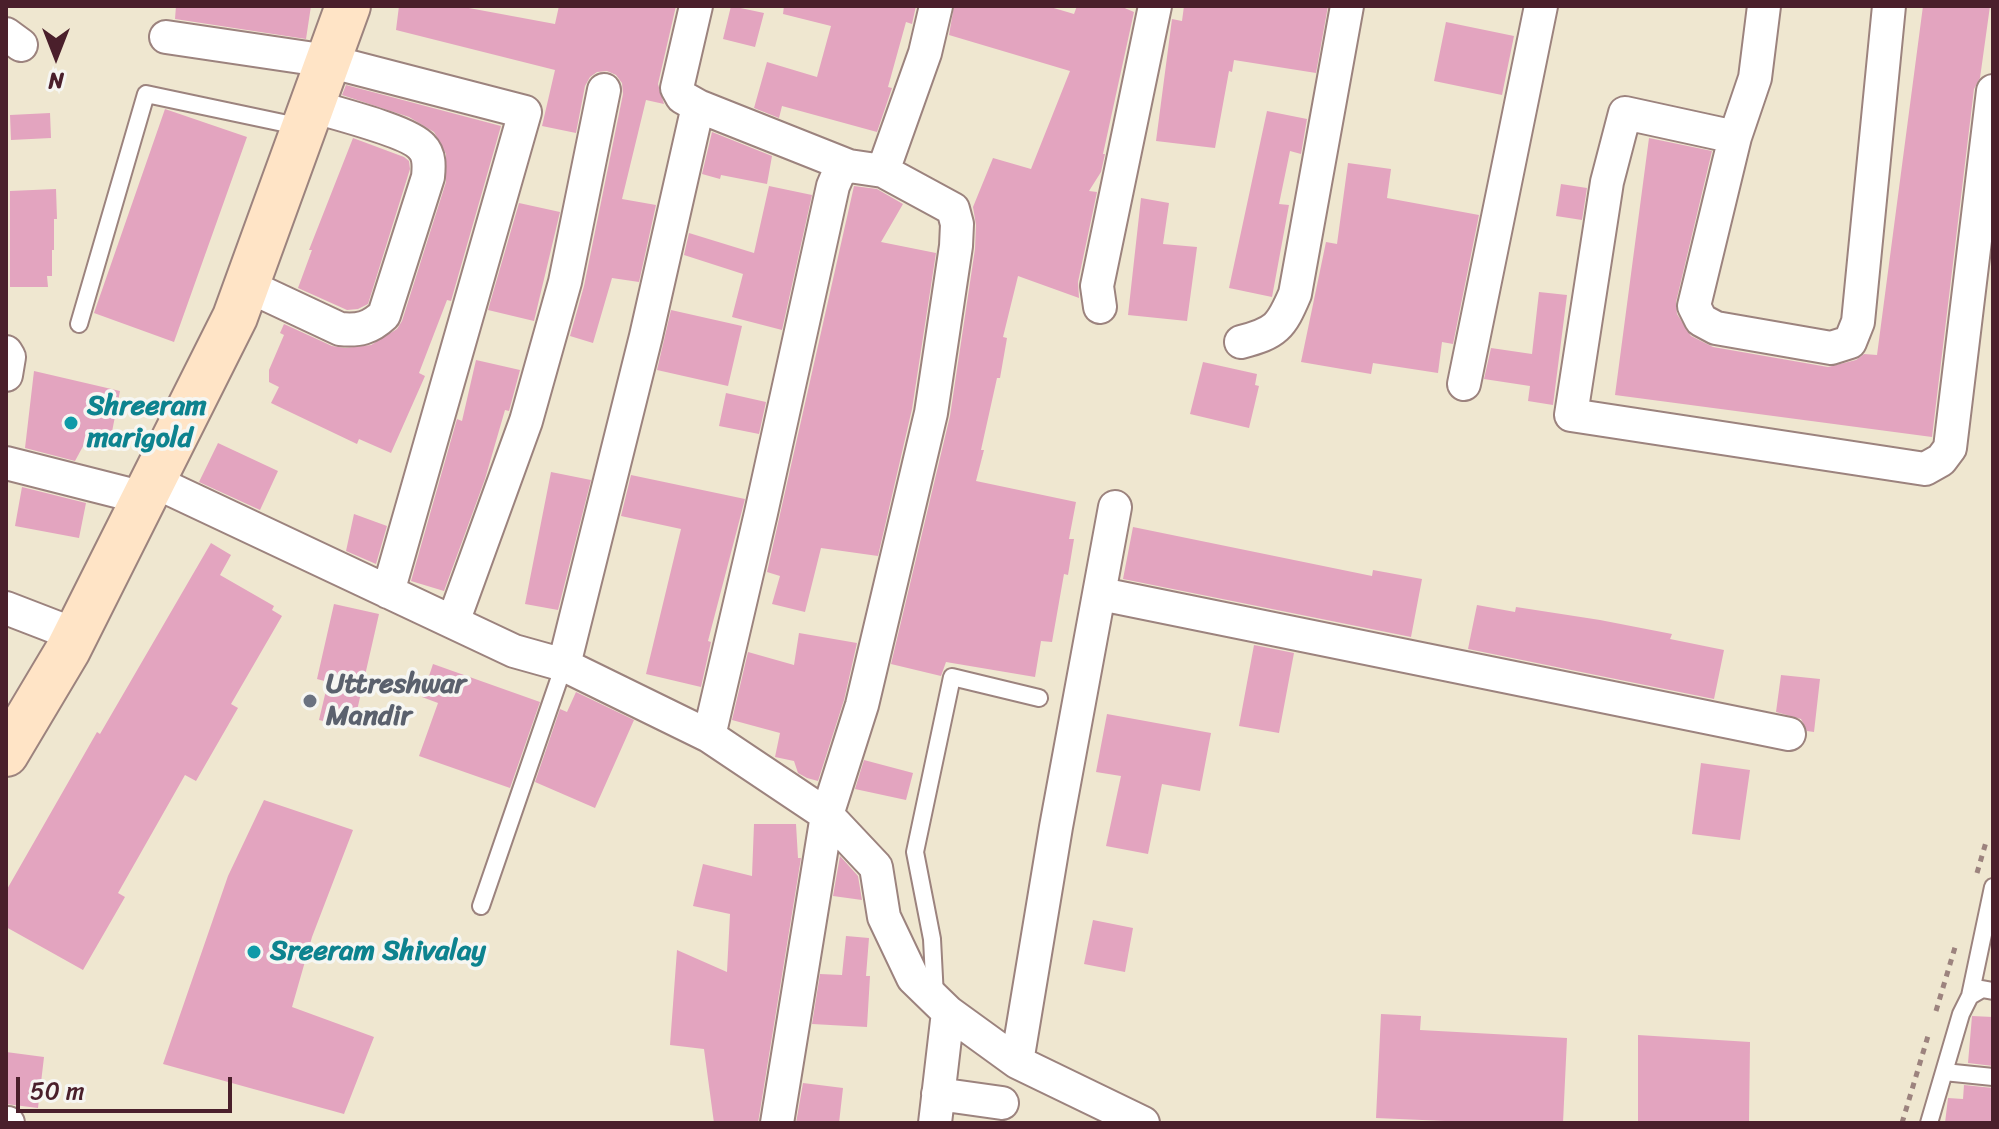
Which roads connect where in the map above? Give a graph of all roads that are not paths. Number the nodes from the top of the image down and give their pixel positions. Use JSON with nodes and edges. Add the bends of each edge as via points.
{"nodes":[{"id":1,"x":348,"y":6,"type":"edge"},
{"id":2,"x":696,"y":6,"type":"edge"},
{"id":3,"x":936,"y":6,"type":"edge"},
{"id":4,"x":1155,"y":6,"type":"edge"},
{"id":5,"x":1347,"y":6,"type":"edge"},
{"id":6,"x":1541,"y":6,"type":"edge"},
{"id":7,"x":1764,"y":6,"type":"edge"},
{"id":8,"x":1889,"y":6,"type":"edge"},
{"id":9,"x":166,"y":37,"type":"dead end"},
{"id":10,"x":328,"y":61,"type":"junction"},
{"id":11,"x":604,"y":90,"type":"dead end"},
{"id":12,"x":1993,"y":91,"type":"edge"},
{"id":13,"x":698,"y":106,"type":"junction"},
{"id":14,"x":308,"y":117,"type":"junction"},
{"id":15,"x":1735,"y":137,"type":"junction"},
{"id":16,"x":849,"y":166,"type":"junction"},
{"id":17,"x":883,"y":171,"type":"junction"},
{"id":18,"x":246,"y":285,"type":"junction"},
{"id":19,"x":1100,"y":307,"type":"dead end"},
{"id":20,"x":79,"y":324,"type":"dead end"},
{"id":21,"x":1241,"y":342,"type":"dead end"},
{"id":22,"x":6,"y":352,"type":"edge"},
{"id":23,"x":6,"y":375,"type":"edge"},
{"id":24,"x":1464,"y":384,"type":"dead end"},
{"id":25,"x":6,"y":463,"type":"edge"},
{"id":26,"x":149,"y":490,"type":"junction"},
{"id":27,"x":1115,"y":507,"type":"dead end"},
{"id":28,"x":388,"y":592,"type":"junction"},
{"id":29,"x":1101,"y":594,"type":"junction"},
{"id":30,"x":6,"y":608,"type":"edge"},
{"id":31,"x":453,"y":622,"type":"junction"},
{"id":32,"x":76,"y":635,"type":"junction"},
{"id":33,"x":564,"y":665,"type":"junction"},
{"id":34,"x":1039,"y":698,"type":"dead end"},
{"id":35,"x":1789,"y":734,"type":"dead end"},
{"id":36,"x":709,"y":736,"type":"junction"},
{"id":37,"x":6,"y":754,"type":"edge"},
{"id":38,"x":827,"y":815,"type":"junction"},
{"id":39,"x":1993,"y":887,"type":"edge"},
{"id":40,"x":481,"y":906,"type":"dead end"},
{"id":41,"x":1993,"y":991,"type":"edge"},
{"id":42,"x":1970,"y":996,"type":"junction"},
{"id":43,"x":942,"y":1006,"type":"junction"},
{"id":44,"x":1017,"y":1062,"type":"junction"},
{"id":45,"x":1944,"y":1072,"type":"junction"},
{"id":46,"x":1993,"y":1077,"type":"edge"},
{"id":47,"x":1002,"y":1103,"type":"dead end"},
{"id":48,"x":936,"y":1108,"type":"edge"},
{"id":49,"x":1096,"y":1112,"type":"edge"},
{"id":50,"x":777,"y":1123,"type":"edge"},
{"id":51,"x":1143,"y":1123,"type":"edge"},
{"id":52,"x":1929,"y":1123,"type":"edge"}],
"edges":[{"from":1,"to":10,"type":"street"},
{"from":2,"to":13,"type":"street","via":[[677,88]]},
{"from":3,"to":17,"type":"street"},
{"from":4,"to":19,"type":"street","via":[[1097,286]]},
{"from":5,"to":21,"type":"street","via":[[1295,294],[1284,321],[1267,335]]},
{"from":6,"to":24,"type":"street"},
{"from":7,"to":15,"type":"street","via":[[1755,78]]},
{"from":8,"to":15,"type":"street","via":[[1858,322],[1850,342],[1831,348],[1716,328],[1701,320],[1694,306]]},
{"from":9,"to":10,"type":"street"},
{"from":10,"to":14,"type":"street"},
{"from":10,"to":28,"type":"street","via":[[525,112]]},
{"from":11,"to":31,"type":"street","via":[[565,282],[526,421]]},
{"from":12,"to":15,"type":"street","via":[[1950,448],[1925,469],[1571,415],[1607,182],[1625,113]]},
{"from":13,"to":16,"type":"street"},
{"from":13,"to":33,"type":"street"},
{"from":14,"to":18,"type":"street"},
{"from":14,"to":18,"type":"street","via":[[409,137],[423,148],[429,163],[384,315],[371,327],[340,329]]},
{"from":14,"to":20,"type":"lane","via":[[146,94]]},
{"from":16,"to":17,"type":"street"},
{"from":16,"to":36,"type":"street","via":[[839,172],[833,186]]},
{"from":17,"to":38,"type":"street","via":[[953,209],[957,235],[931,413],[862,705]]},
{"from":18,"to":26,"type":"street"},
{"from":22,"to":23,"type":"street"},
{"from":25,"to":26,"type":"street"},
{"from":26,"to":28,"type":"street"},
{"from":26,"to":32,"type":"street"},
{"from":27,"to":29,"type":"street"},
{"from":28,"to":31,"type":"street"},
{"from":29,"to":35,"type":"street"},
{"from":29,"to":44,"type":"street"},
{"from":30,"to":32,"type":"street"},
{"from":31,"to":33,"type":"street","via":[[514,651]]},
{"from":32,"to":37,"type":"street"},
{"from":33,"to":36,"type":"street"},
{"from":33,"to":40,"type":"lane"},
{"from":34,"to":43,"type":"lane","via":[[952,677],[915,852]]},
{"from":36,"to":38,"type":"street"},
{"from":38,"to":43,"type":"street","via":[[876,867],[884,917],[913,978]]},
{"from":38,"to":50,"type":"street"},
{"from":39,"to":42,"type":"lane"},
{"from":41,"to":42,"type":"lane","via":[[1982,989]]},
{"from":42,"to":45,"type":"lane"},
{"from":43,"to":44,"type":"street"},
{"from":43,"to":48,"type":"street"},
{"from":44,"to":49,"type":"street"},
{"from":45,"to":46,"type":"lane"},
{"from":45,"to":52,"type":"lane"},
{"from":47,"to":48,"type":"street"},
{"from":49,"to":51,"type":"street"}]}
